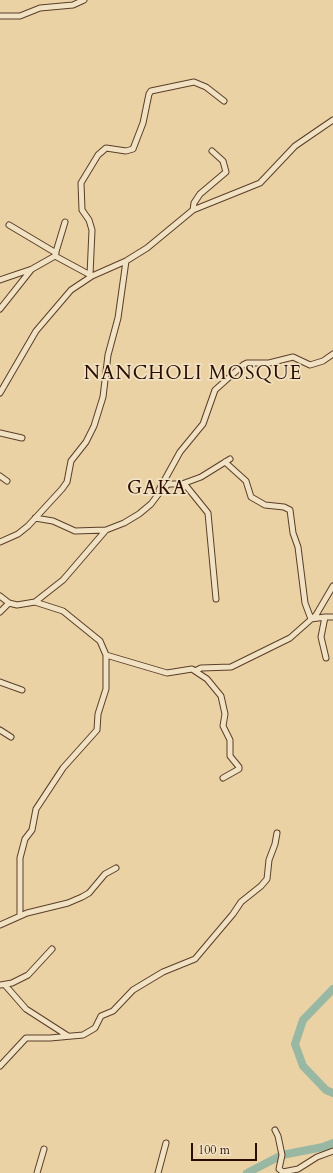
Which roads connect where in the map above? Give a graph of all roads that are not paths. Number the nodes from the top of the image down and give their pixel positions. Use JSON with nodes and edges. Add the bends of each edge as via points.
{"nodes":[{"id":1,"x":84,"y":0,"type":"edge"},
{"id":2,"x":0,"y":16,"type":"edge"},
{"id":3,"x":224,"y":101,"type":"dead end"},
{"id":4,"x":333,"y":120,"type":"edge"},
{"id":5,"x":212,"y":151,"type":"dead end"},
{"id":6,"x":193,"y":210,"type":"junction"},
{"id":7,"x":65,"y":222,"type":"dead end"},
{"id":8,"x":9,"y":225,"type":"dead end"},
{"id":9,"x":55,"y":255,"type":"junction"},
{"id":10,"x":126,"y":261,"type":"junction"},
{"id":11,"x":32,"y":269,"type":"junction"},
{"id":12,"x":91,"y":276,"type":"junction"},
{"id":13,"x":0,"y":280,"type":"edge"},
{"id":14,"x":0,"y":309,"type":"edge"},
{"id":15,"x":333,"y":354,"type":"edge"},
{"id":16,"x":0,"y":393,"type":"edge"},
{"id":17,"x":0,"y":434,"type":"edge"},
{"id":18,"x":22,"y":438,"type":"dead end"},
{"id":19,"x":0,"y":476,"type":"edge"},
{"id":20,"x":7,"y":481,"type":"dead end"},
{"id":21,"x":182,"y":484,"type":"junction"},
{"id":22,"x":159,"y":491,"type":"junction"},
{"id":23,"x":36,"y":518,"type":"junction"},
{"id":24,"x":106,"y":530,"type":"junction"},
{"id":25,"x":0,"y":542,"type":"edge"},
{"id":26,"x":333,"y":586,"type":"edge"},
{"id":27,"x":0,"y":596,"type":"edge"},
{"id":28,"x":216,"y":598,"type":"dead end"},
{"id":29,"x":35,"y":602,"type":"junction"},
{"id":30,"x":9,"y":603,"type":"junction"},
{"id":31,"x":0,"y":612,"type":"edge"},
{"id":32,"x":325,"y":617,"type":"junction"},
{"id":33,"x":333,"y":617,"type":"edge"},
{"id":34,"x":311,"y":619,"type":"junction"},
{"id":35,"x":106,"y":655,"type":"junction"},
{"id":36,"x":326,"y":658,"type":"dead end"},
{"id":37,"x":195,"y":671,"type":"junction"},
{"id":38,"x":0,"y":682,"type":"edge"},
{"id":39,"x":22,"y":690,"type":"dead end"},
{"id":40,"x":0,"y":730,"type":"edge"},
{"id":41,"x":11,"y":737,"type":"dead end"},
{"id":42,"x":224,"y":778,"type":"dead end"},
{"id":43,"x":277,"y":833,"type":"dead end"},
{"id":44,"x":116,"y":868,"type":"dead end"},
{"id":45,"x":20,"y":916,"type":"junction"},
{"id":46,"x":0,"y":925,"type":"edge"},
{"id":47,"x":52,"y":950,"type":"dead end"},
{"id":48,"x":2,"y":985,"type":"edge"},
{"id":49,"x":68,"y":1036,"type":"junction"},
{"id":50,"x":0,"y":1066,"type":"edge"},
{"id":51,"x":275,"y":1130,"type":"dead end"},
{"id":52,"x":166,"y":1143,"type":"dead end"},
{"id":53,"x":44,"y":1149,"type":"dead end"},
{"id":54,"x":333,"y":1151,"type":"edge"},
{"id":55,"x":37,"y":1173,"type":"edge"},
{"id":56,"x":158,"y":1173,"type":"edge"}],
"edges":[{"from":1,"to":2,"type":"street","via":[[73,5],[40,8],[20,16]]},
{"from":3,"to":12,"type":"street","via":[[194,82],[151,91],[143,123],[133,148],[121,151],[106,148],[98,155],[82,183],[82,210],[90,220],[92,230]]},
{"from":4,"to":6,"type":"street","via":[[295,146],[260,183]]},
{"from":5,"to":6,"type":"street","via":[[222,161],[226,173],[196,198]]},
{"from":6,"to":10,"type":"street","via":[[156,242]]},
{"from":7,"to":9,"type":"street"},
{"from":8,"to":9,"type":"street"},
{"from":9,"to":11,"type":"street"},
{"from":9,"to":12,"type":"street"},
{"from":10,"to":12,"type":"street"},
{"from":10,"to":23,"type":"street","via":[[122,298],[108,354],[103,397],[97,419],[86,442],[71,461],[67,482]]},
{"from":11,"to":13,"type":"street"},
{"from":11,"to":14,"type":"street"},
{"from":12,"to":16,"type":"street","via":[[71,290],[49,314],[36,331]]},
{"from":15,"to":22,"type":"street","via":[[323,361],[310,365],[293,357],[269,363],[243,365],[215,390],[203,424],[180,452]]},
{"from":17,"to":18,"type":"street"},
{"from":19,"to":20,"type":"street"},
{"from":21,"to":22,"type":"street","via":[[169,484]]},
{"from":21,"to":28,"type":"street","via":[[205,508],[208,515]]},
{"from":21,"to":34,"type":"street","via":[[227,461],[246,481],[250,495],[255,499],[265,505],[290,510],[298,547],[305,603]]},
{"from":22,"to":24,"type":"street","via":[[151,504],[139,514]]},
{"from":23,"to":24,"type":"street","via":[[75,531]]},
{"from":23,"to":25,"type":"street","via":[[18,534]]},
{"from":24,"to":29,"type":"street","via":[[63,580]]},
{"from":26,"to":34,"type":"street","via":[[321,608]]},
{"from":27,"to":30,"type":"street"},
{"from":29,"to":30,"type":"street","via":[[17,605]]},
{"from":29,"to":35,"type":"street","via":[[56,608],[73,618],[100,641]]},
{"from":30,"to":31,"type":"street"},
{"from":32,"to":33,"type":"street"},
{"from":32,"to":34,"type":"street"},
{"from":32,"to":36,"type":"street","via":[[321,637]]},
{"from":34,"to":37,"type":"street","via":[[286,641],[240,663],[231,667],[201,668]]},
{"from":35,"to":37,"type":"street","via":[[174,674],[192,669]]},
{"from":35,"to":45,"type":"street","via":[[106,689],[98,714],[97,730],[63,768],[39,802],[32,830],[25,839],[20,858]]},
{"from":37,"to":42,"type":"street","via":[[207,679],[221,696],[225,714],[223,726],[230,740],[230,756],[239,767]]},
{"from":38,"to":39,"type":"street"},
{"from":40,"to":41,"type":"street"},
{"from":43,"to":49,"type":"street","via":[[269,860],[267,879],[241,902],[195,959],[163,972],[133,990],[113,1011],[101,1016],[95,1028],[83,1035]]},
{"from":44,"to":45,"type":"street","via":[[105,874],[89,893],[82,897]]},
{"from":45,"to":46,"type":"street"},
{"from":47,"to":48,"type":"street","via":[[28,975]]},
{"from":48,"to":49,"type":"street","via":[[26,1009]]},
{"from":49,"to":50,"type":"street","via":[[26,1038]]},
{"from":51,"to":54,"type":"street","via":[[282,1155],[279,1169],[283,1172],[298,1169]]},
{"from":52,"to":56,"type":"street"},
{"from":53,"to":55,"type":"street"}]}
